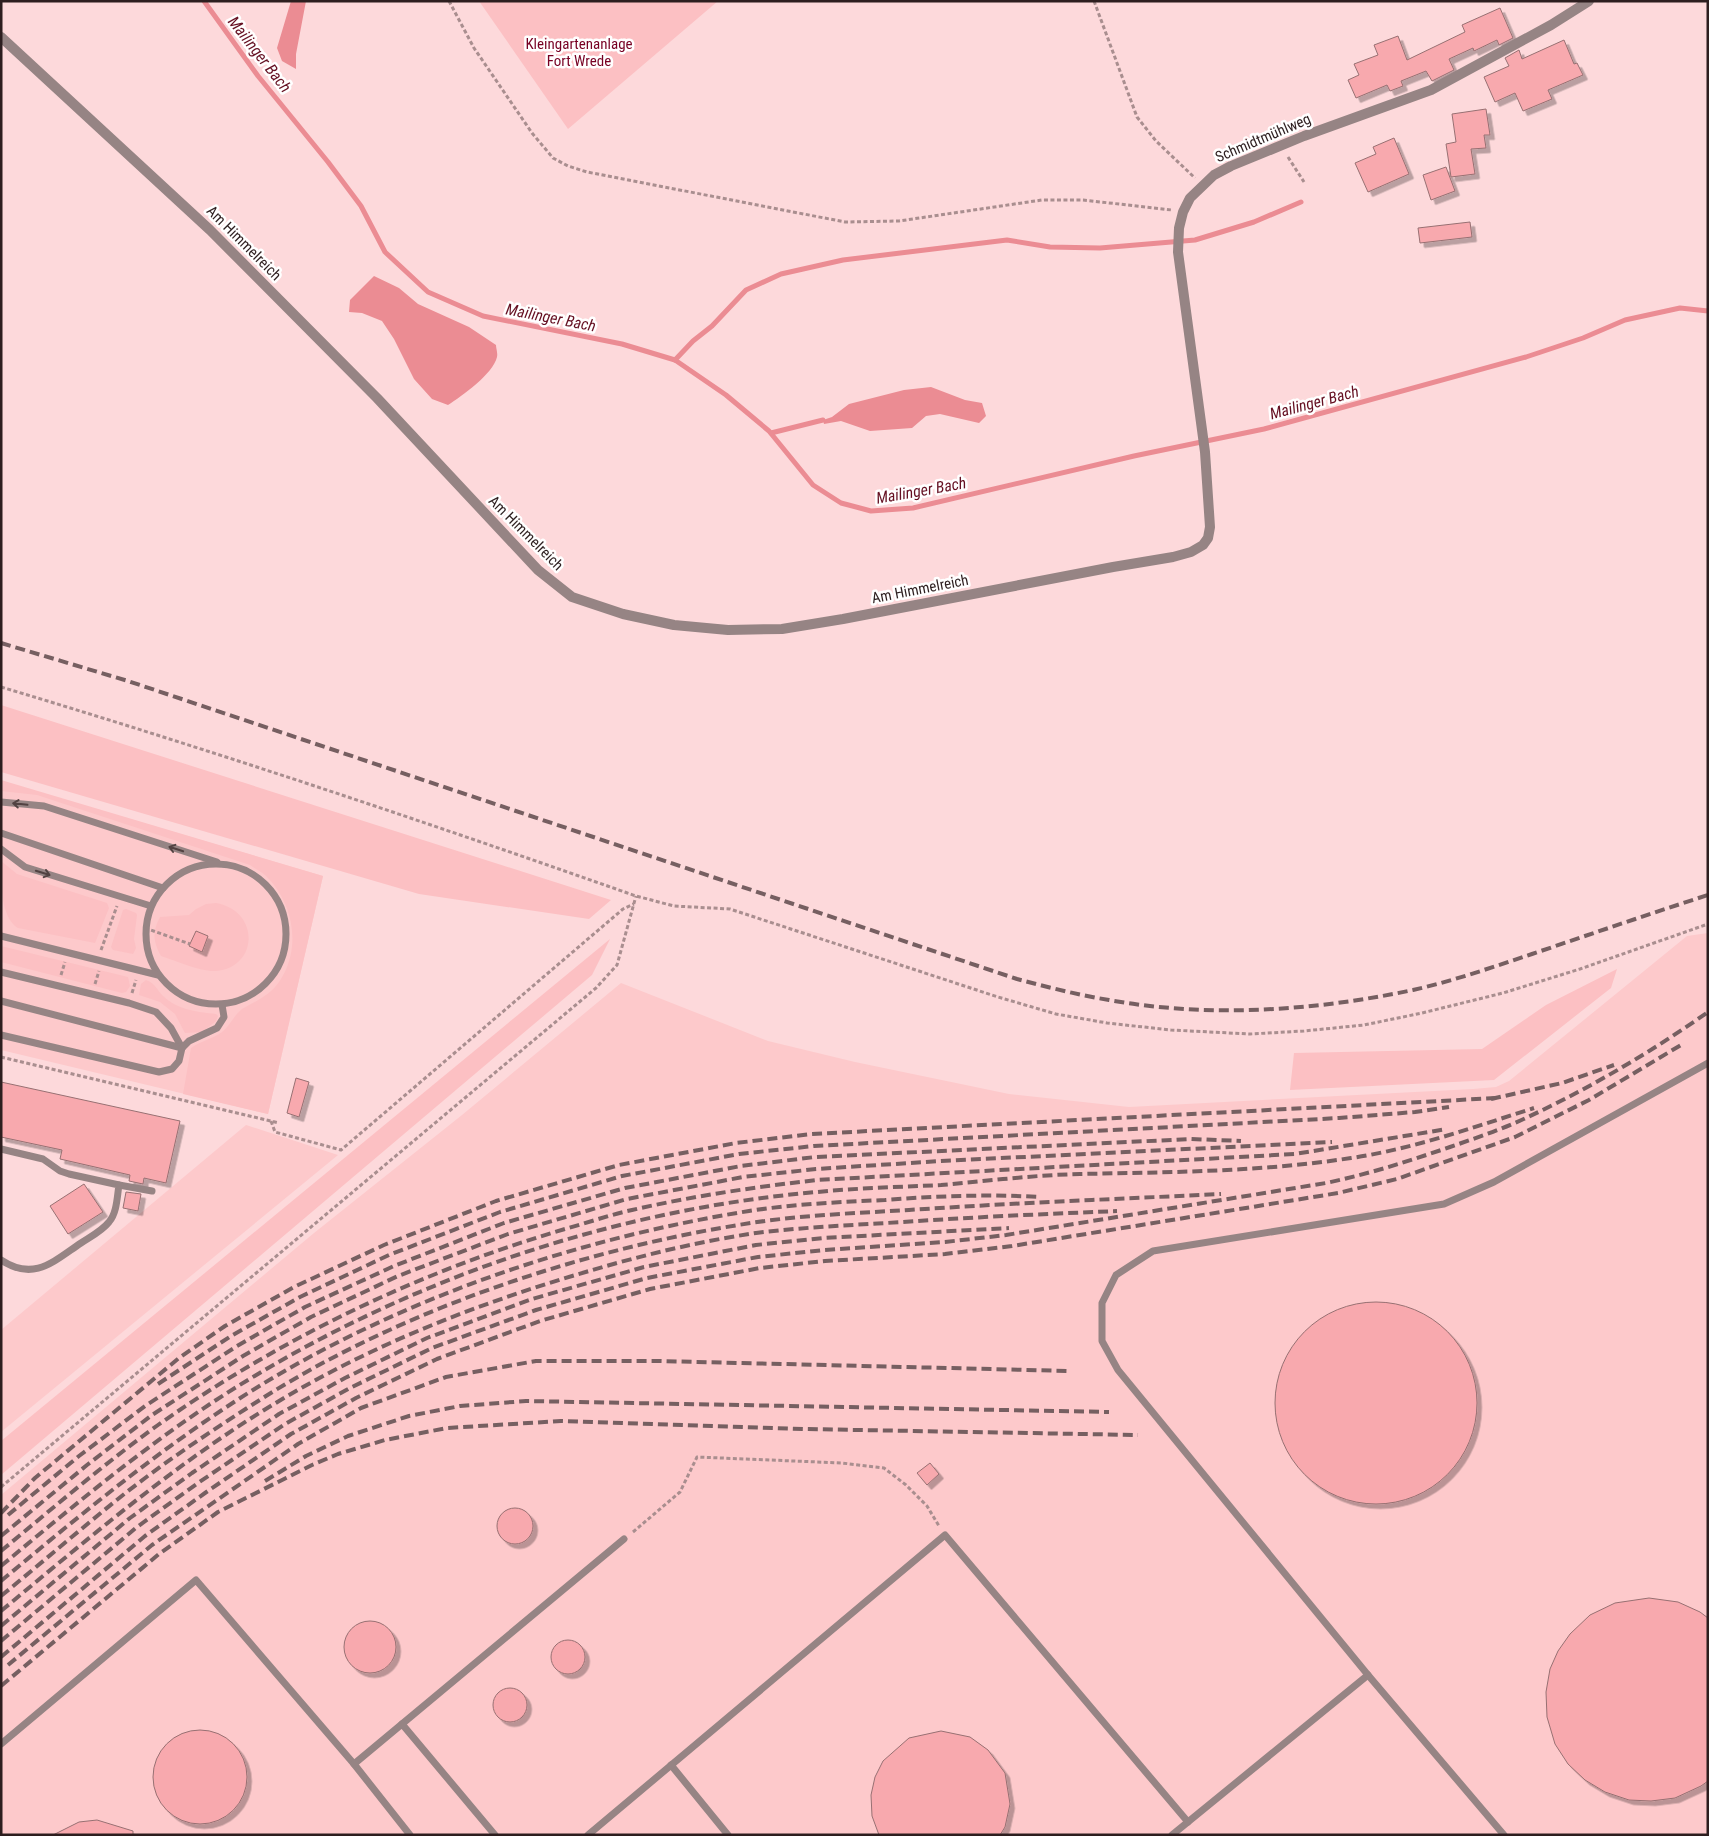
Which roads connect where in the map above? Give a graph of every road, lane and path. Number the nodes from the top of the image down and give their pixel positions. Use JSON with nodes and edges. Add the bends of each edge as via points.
{"nodes":[{"id":1,"x":449,"y":1,"type":"edge"},
{"id":2,"x":1094,"y":1,"type":"edge"},
{"id":3,"x":1589,"y":1,"type":"edge"},
{"id":4,"x":1,"y":38,"type":"edge"},
{"id":5,"x":1281,"y":146,"type":"junction"},
{"id":6,"x":1304,"y":182,"type":"dead end"},
{"id":7,"x":1202,"y":185,"type":"junction"},
{"id":8,"x":1183,"y":212,"type":"junction"},
{"id":9,"x":1203,"y":545,"type":"joint"},
{"id":10,"x":1,"y":687,"type":"edge"},
{"id":11,"x":1,"y":802,"type":"edge"},
{"id":12,"x":1,"y":833,"type":"edge"},
{"id":13,"x":1,"y":849,"type":"edge"},
{"id":14,"x":222,"y":864,"type":"junction"},
{"id":15,"x":163,"y":888,"type":"junction"},
{"id":16,"x":636,"y":896,"type":"junction"},
{"id":17,"x":120,"y":897,"type":"junction"},
{"id":18,"x":635,"y":903,"type":"junction"},
{"id":19,"x":151,"y":906,"type":"junction"},
{"id":20,"x":1708,"y":924,"type":"edge"},
{"id":21,"x":146,"y":928,"type":"junction"},
{"id":22,"x":2,"y":934,"type":"edge"},
{"id":23,"x":190,"y":944,"type":"dead end"},
{"id":24,"x":67,"y":952,"type":"junction"},
{"id":25,"x":100,"y":960,"type":"junction"},
{"id":26,"x":139,"y":970,"type":"junction"},
{"id":27,"x":1,"y":972,"type":"edge"},
{"id":28,"x":158,"y":975,"type":"junction"},
{"id":29,"x":58,"y":986,"type":"junction"},
{"id":30,"x":92,"y":994,"type":"junction"},
{"id":31,"x":1,"y":1001,"type":"edge"},
{"id":32,"x":129,"y":1003,"type":"junction"},
{"id":33,"x":222,"y":1005,"type":"junction"},
{"id":34,"x":1,"y":1035,"type":"edge"},
{"id":35,"x":182,"y":1048,"type":"junction"},
{"id":36,"x":1,"y":1057,"type":"edge"},
{"id":37,"x":1708,"y":1063,"type":"edge"},
{"id":38,"x":271,"y":1121,"type":"junction"},
{"id":39,"x":279,"y":1123,"type":"dead end"},
{"id":40,"x":1,"y":1148,"type":"edge"},
{"id":41,"x":119,"y":1185,"type":"junction"},
{"id":42,"x":152,"y":1191,"type":"dead end"},
{"id":43,"x":1,"y":1260,"type":"edge"},
{"id":44,"x":1,"y":1487,"type":"edge"},
{"id":45,"x":944,"y":1535,"type":"junction"},
{"id":46,"x":624,"y":1539,"type":"joint"},
{"id":47,"x":1368,"y":1675,"type":"junction"},
{"id":48,"x":402,"y":1724,"type":"junction"},
{"id":49,"x":1,"y":1744,"type":"edge"},
{"id":50,"x":354,"y":1764,"type":"junction"},
{"id":51,"x":671,"y":1766,"type":"junction"},
{"id":52,"x":1188,"y":1822,"type":"junction"},
{"id":53,"x":410,"y":1835,"type":"edge"},
{"id":54,"x":495,"y":1835,"type":"edge"},
{"id":55,"x":588,"y":1835,"type":"edge"},
{"id":56,"x":728,"y":1835,"type":"edge"},
{"id":57,"x":1172,"y":1835,"type":"edge"},
{"id":58,"x":1504,"y":1835,"type":"edge"}],
"edges":[{"from":1,"to":8,"type":"path","via":[[474,48],[532,133],[553,158],[587,172],[845,222],[898,221],[1042,200],[1084,200]]},
{"from":2,"to":7,"type":"path","via":[[1137,117],[1156,141]]},
{"from":3,"to":5,"type":"street","name":"Schmidtmühlweg","via":[[1431,90]]},
{"from":4,"to":9,"type":"street","name":"Am Himmelreich","via":[[210,230],[377,398],[538,570],[572,597],[623,614],[674,625],[728,630],[782,628],[1173,557]]},
{"from":5,"to":6,"type":"path"},
{"from":5,"to":7,"type":"street","name":"Schmidtmühlweg","via":[[1231,166]]},
{"from":7,"to":8,"type":"street","name":"Schmidtmühlweg"},
{"from":8,"to":9,"type":"street","name":"Schmidtmühlweg","via":[[1178,252],[1205,452],[1210,527]]},
{"from":10,"to":16,"type":"path","via":[[287,777]]},
{"from":14,"to":11,"type":"lane","one_way":true,"via":[[44,806]]},
{"from":12,"to":15,"type":"lane"},
{"from":13,"to":17,"type":"lane","one_way":true,"via":[[25,868]]},
{"from":14,"to":15,"type":"lane","via":[[200,865],[180,873]]},
{"from":14,"to":33,"type":"lane","via":[[244,869],[263,881],[277,898],[285,918],[287,941],[280,964],[266,984],[246,998]]},
{"from":15,"to":19,"type":"lane"},
{"from":16,"to":18,"type":"path"},
{"from":16,"to":20,"type":"path","via":[[674,906],[730,909],[1056,1014],[1171,1030],[1250,1034],[1364,1025],[1422,1013],[1571,972]]},
{"from":17,"to":19,"type":"lane"},
{"from":17,"to":25,"type":"path"},
{"from":18,"to":38,"type":"path","via":[[623,909],[341,1150],[275,1132]]},
{"from":18,"to":44,"type":"path","via":[[617,965],[596,988]]},
{"from":19,"to":21,"type":"lane"},
{"from":21,"to":23,"type":"path"},
{"from":21,"to":28,"type":"lane","via":[[148,952]]},
{"from":22,"to":24,"type":"lane"},
{"from":24,"to":25,"type":"lane"},
{"from":24,"to":29,"type":"path"},
{"from":25,"to":26,"type":"lane"},
{"from":25,"to":30,"type":"path"},
{"from":26,"to":28,"type":"lane"},
{"from":26,"to":32,"type":"path"},
{"from":27,"to":29,"type":"lane"},
{"from":28,"to":33,"type":"lane","via":[[183,996]]},
{"from":29,"to":30,"type":"lane"},
{"from":30,"to":32,"type":"lane"},
{"from":31,"to":35,"type":"lane"},
{"from":32,"to":35,"type":"lane","via":[[156,1012],[171,1028]]},
{"from":33,"to":35,"type":"lane","via":[[224,1017],[217,1028],[189,1041]]},
{"from":34,"to":35,"type":"lane","via":[[159,1072],[172,1069],[179,1061]]},
{"from":36,"to":38,"type":"path"},
{"from":37,"to":47,"type":"lane","via":[[1494,1182],[1444,1204],[1154,1250],[1116,1275],[1102,1303],[1102,1341],[1118,1370]]},
{"from":38,"to":39,"type":"path"},
{"from":40,"to":41,"type":"lane","via":[[43,1160],[69,1174]]},
{"from":41,"to":42,"type":"lane"},
{"from":41,"to":43,"type":"lane","via":[[109,1222],[50,1264],[24,1270]]},
{"from":45,"to":46,"type":"path","via":[[927,1506],[906,1484],[884,1468],[842,1463],[697,1457],[680,1492]]},
{"from":45,"to":51,"type":"lane"},
{"from":45,"to":52,"type":"lane"},
{"from":46,"to":48,"type":"lane"},
{"from":47,"to":52,"type":"lane"},
{"from":47,"to":58,"type":"lane"},
{"from":48,"to":50,"type":"lane"},
{"from":48,"to":54,"type":"lane"},
{"from":49,"to":50,"type":"lane","via":[[196,1580]]},
{"from":50,"to":53,"type":"lane"},
{"from":51,"to":55,"type":"lane"},
{"from":51,"to":56,"type":"lane"},
{"from":52,"to":57,"type":"lane"}]}
